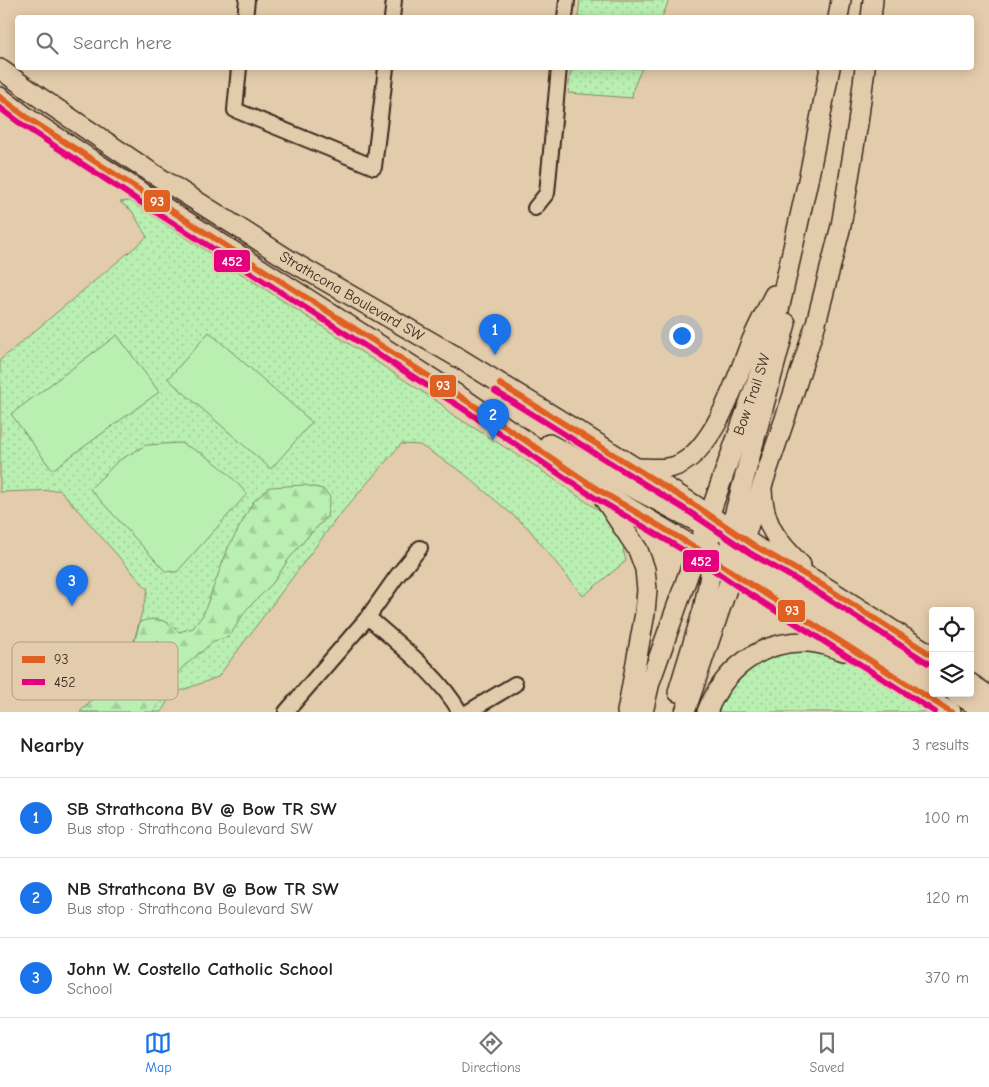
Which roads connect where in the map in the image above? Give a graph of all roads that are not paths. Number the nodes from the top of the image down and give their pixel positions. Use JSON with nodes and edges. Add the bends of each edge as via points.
{"nodes":[{"id":1,"x":246,"y":0,"type":"edge"},
{"id":2,"x":394,"y":0,"type":"edge"},
{"id":3,"x":567,"y":0,"type":"edge"},
{"id":4,"x":840,"y":0,"type":"edge"},
{"id":5,"x":873,"y":0,"type":"edge"},
{"id":6,"x":245,"y":15,"type":"edge"},
{"id":7,"x":392,"y":15,"type":"edge"},
{"id":8,"x":565,"y":15,"type":"edge"},
{"id":9,"x":838,"y":15,"type":"edge"},
{"id":10,"x":871,"y":15,"type":"edge"},
{"id":11,"x":0,"y":69,"type":"edge"},
{"id":12,"x":239,"y":70,"type":"edge"},
{"id":13,"x":386,"y":70,"type":"edge"},
{"id":14,"x":560,"y":70,"type":"edge"},
{"id":15,"x":830,"y":70,"type":"edge"},
{"id":16,"x":865,"y":70,"type":"edge"},
{"id":17,"x":0,"y":97,"type":"edge"},
{"id":18,"x":535,"y":208,"type":"dead end"},
{"id":19,"x":792,"y":255,"type":"junction"},
{"id":20,"x":467,"y":401,"type":"junction"},
{"id":21,"x":636,"y":468,"type":"junction"},
{"id":22,"x":762,"y":484,"type":"junction"},
{"id":23,"x":597,"y":489,"type":"junction"},
{"id":24,"x":721,"y":543,"type":"junction"},
{"id":25,"x":420,"y":548,"type":"dead end"},
{"id":26,"x":816,"y":581,"type":"junction"},
{"id":27,"x":368,"y":617,"type":"junction"},
{"id":28,"x":929,"y":653,"type":"edge"},
{"id":29,"x":871,"y":661,"type":"junction"},
{"id":30,"x":929,"y":676,"type":"edge"},
{"id":31,"x":515,"y":684,"type":"dead end"},
{"id":32,"x":974,"y":686,"type":"edge"},
{"id":33,"x":989,"y":696,"type":"edge"},
{"id":34,"x":962,"y":697,"type":"edge"},
{"id":35,"x":286,"y":712,"type":"edge"},
{"id":36,"x":460,"y":712,"type":"edge"},
{"id":37,"x":468,"y":712,"type":"edge"},
{"id":38,"x":627,"y":712,"type":"edge"},
{"id":39,"x":643,"y":712,"type":"edge"},
{"id":40,"x":672,"y":712,"type":"edge"},
{"id":41,"x":685,"y":712,"type":"edge"},
{"id":42,"x":707,"y":712,"type":"edge"},
{"id":43,"x":951,"y":712,"type":"edge"},
{"id":44,"x":986,"y":712,"type":"edge"}],
"edges":[{"from":1,"to":6,"type":"street"},
{"from":2,"to":7,"type":"street"},
{"from":3,"to":8,"type":"street"},
{"from":4,"to":9,"type":"main road"},
{"from":5,"to":10,"type":"main road"},
{"from":11,"to":21,"type":"main road","name":"Strathcona Boulevard SW","via":[[139,164],[291,261],[459,358]]},
{"from":12,"to":13,"type":"street","via":[[235,110],[374,167]]},
{"from":14,"to":18,"type":"street","via":[[547,193]]},
{"from":15,"to":19,"type":"main road","name":"Bow Trail SW"},
{"from":16,"to":22,"type":"main road","name":"Bow Trail SW","via":[[832,265],[804,362]]},
{"from":17,"to":20,"type":"main road","name":"Strathcona Boulevard SW","via":[[156,202]]},
{"from":19,"to":21,"type":"main road","via":[[720,416],[702,446],[677,465]]},
{"from":19,"to":24,"type":"main road","name":"Bow Trail SW","via":[[760,372]]},
{"from":19,"to":24,"type":"main road","via":[[788,314],[780,350]]},
{"from":20,"to":23,"type":"main road","name":"Strathcona Boulevard SW"},
{"from":20,"to":24,"type":"main road"},
{"from":21,"to":24,"type":"main road","name":"Strathcona Boulevard SW"},
{"from":22,"to":24,"type":"main road","name":"Bow Trail SW"},
{"from":22,"to":26,"type":"main road","via":[[766,520],[780,544]]},
{"from":23,"to":24,"type":"main road","name":"Strathcona Boulevard SW"},
{"from":23,"to":38,"type":"main road","via":[[631,538],[645,569],[645,613]]},
{"from":24,"to":26,"type":"main road"},
{"from":24,"to":29,"type":"main road"},
{"from":24,"to":30,"type":"main road","via":[[749,564]]},
{"from":24,"to":39,"type":"main road","name":"Bow Trail SW","via":[[653,673]]},
{"from":24,"to":40,"type":"main road"},
{"from":24,"to":41,"type":"main road","name":"Bow Trail SW"},
{"from":25,"to":27,"type":"street"},
{"from":26,"to":28,"type":"main road"},
{"from":27,"to":35,"type":"street"},
{"from":27,"to":36,"type":"street","via":[[437,680]]},
{"from":29,"to":42,"type":"main road","via":[[834,647],[808,642],[771,648],[740,663],[718,691]]},
{"from":29,"to":43,"type":"main road"},
{"from":31,"to":37,"type":"street"},
{"from":32,"to":33,"type":"main road"},
{"from":34,"to":44,"type":"main road"}]}
